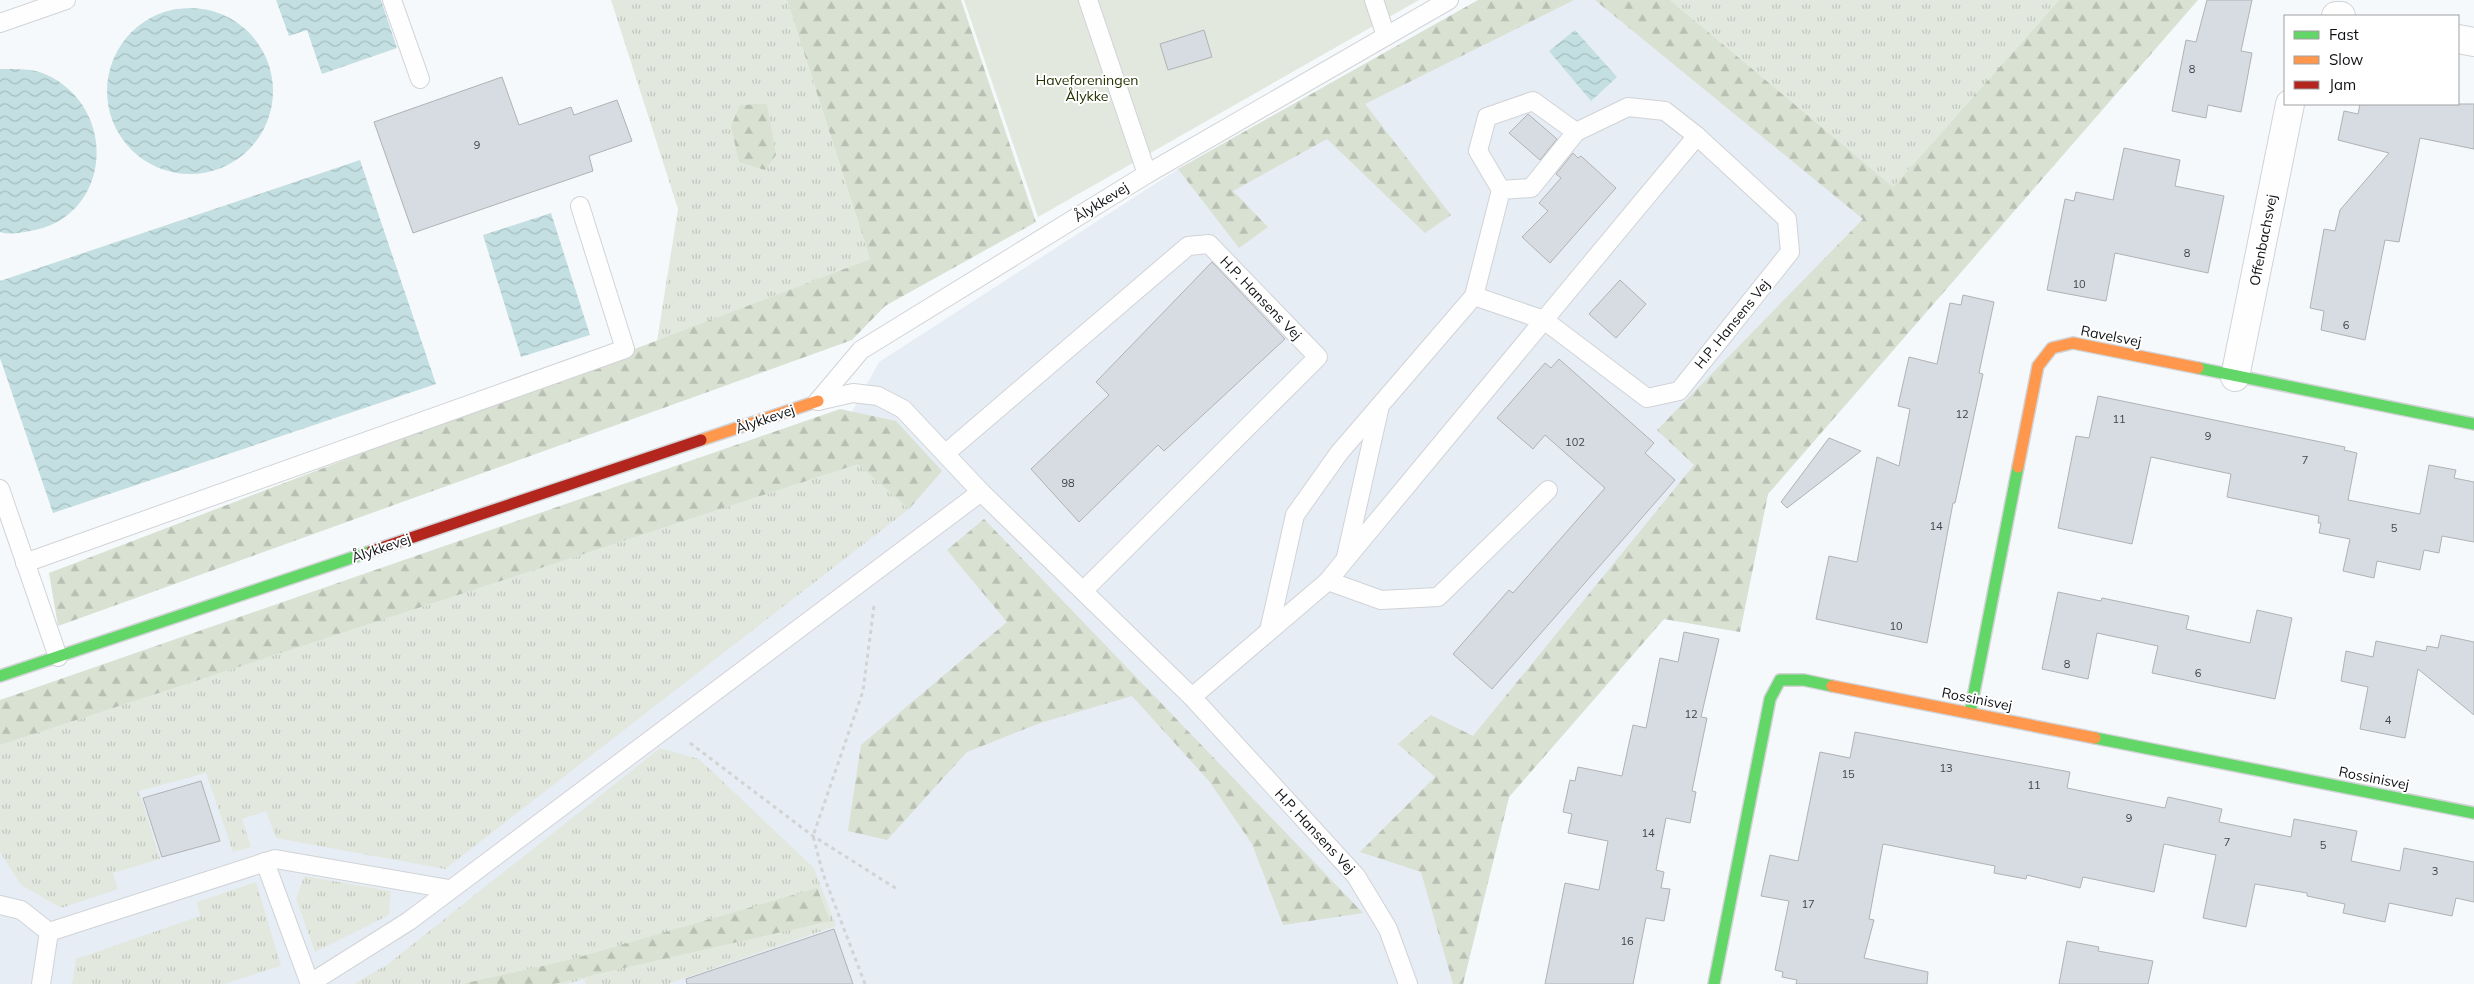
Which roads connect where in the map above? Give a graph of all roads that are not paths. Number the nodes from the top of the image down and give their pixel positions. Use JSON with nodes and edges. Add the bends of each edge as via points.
{"nodes":[{"id":1,"x":66,"y":0,"type":"edge"},
{"id":2,"x":392,"y":0,"type":"edge"},
{"id":3,"x":1088,"y":0,"type":"edge"},
{"id":4,"x":1374,"y":0,"type":"edge"},
{"id":5,"x":1449,"y":0,"type":"edge"},
{"id":6,"x":0,"y":23,"type":"edge"},
{"id":7,"x":1386,"y":36,"type":"junction"},
{"id":8,"x":2459,"y":39,"type":"edge"},
{"id":9,"x":2474,"y":42,"type":"edge"},
{"id":10,"x":420,"y":80,"type":"dead end"},
{"id":11,"x":2290,"y":105,"type":"edge"},
{"id":12,"x":1576,"y":132,"type":"junction"},
{"id":13,"x":1697,"y":136,"type":"junction"},
{"id":14,"x":1147,"y":174,"type":"junction"},
{"id":15,"x":1501,"y":190,"type":"junction"},
{"id":16,"x":580,"y":206,"type":"dead end"},
{"id":17,"x":1474,"y":296,"type":"junction"},
{"id":18,"x":1544,"y":320,"type":"junction"},
{"id":19,"x":2235,"y":377,"type":"junction"},
{"id":20,"x":818,"y":401,"type":"junction"},
{"id":21,"x":1379,"y":407,"type":"junction"},
{"id":22,"x":2474,"y":424,"type":"edge"},
{"id":23,"x":946,"y":453,"type":"junction"},
{"id":24,"x":0,"y":490,"type":"edge"},
{"id":25,"x":1548,"y":490,"type":"dead end"},
{"id":26,"x":981,"y":492,"type":"junction"},
{"id":27,"x":1345,"y":560,"type":"junction"},
{"id":28,"x":25,"y":563,"type":"junction"},
{"id":29,"x":1328,"y":581,"type":"junction"},
{"id":30,"x":1083,"y":591,"type":"junction"},
{"id":31,"x":1269,"y":631,"type":"junction"},
{"id":32,"x":58,"y":657,"type":"junction"},
{"id":33,"x":0,"y":676,"type":"edge"},
{"id":34,"x":1192,"y":697,"type":"junction"},
{"id":35,"x":1970,"y":712,"type":"junction"},
{"id":36,"x":2474,"y":813,"type":"edge"},
{"id":37,"x":265,"y":862,"type":"junction"},
{"id":38,"x":449,"y":889,"type":"junction"},
{"id":39,"x":0,"y":905,"type":"edge"},
{"id":40,"x":49,"y":932,"type":"junction"},
{"id":41,"x":41,"y":984,"type":"edge"},
{"id":42,"x":310,"y":984,"type":"edge"},
{"id":43,"x":1408,"y":984,"type":"edge"},
{"id":44,"x":1714,"y":984,"type":"edge"}],
"edges":[{"from":1,"to":6,"type":"lane"},
{"from":2,"to":10,"type":"lane"},
{"from":3,"to":14,"type":"lane"},
{"from":4,"to":7,"type":"lane"},
{"from":5,"to":7,"type":"lane","name":"Ålykkevej"},
{"from":7,"to":14,"type":"lane","name":"Ålykkevej"},
{"from":8,"to":9,"type":"street"},
{"from":11,"to":19,"type":"street","name":"Offenbachsvej"},
{"from":12,"to":13,"type":"lane","name":"H.P. Hansens Vej","via":[[1628,107],[1665,111]]},
{"from":12,"to":15,"type":"lane","name":"H.P. Hansens Vej","via":[[1531,188]]},
{"from":12,"to":15,"type":"lane","via":[[1532,101],[1487,117],[1478,151]]},
{"from":13,"to":18,"type":"lane"},
{"from":13,"to":18,"type":"lane","name":"H.P. Hansens Vej","via":[[1787,219],[1790,252],[1679,391],[1647,398]]},
{"from":14,"to":20,"type":"lane","name":"Ålykkevej","via":[[861,350]]},
{"from":15,"to":17,"type":"lane"},
{"from":16,"to":28,"type":"lane","via":[[625,349]]},
{"from":17,"to":18,"type":"lane","name":"H.P. Hansens Vej"},
{"from":17,"to":21,"type":"lane"},
{"from":18,"to":27,"type":"lane"},
{"from":19,"to":22,"type":"street","name":"Ravelsvej"},
{"from":19,"to":35,"type":"street","name":"Ravelsvej","via":[[2073,343],[2052,348],[2038,366]]},
{"from":20,"to":23,"type":"lane","name":"H.P. Hansens Vej","via":[[853,393],[878,396],[903,409]]},
{"from":20,"to":32,"type":"street","name":"Ålykkevej"},
{"from":21,"to":27,"type":"lane"},
{"from":21,"to":31,"type":"lane","via":[[1339,453],[1295,515]]},
{"from":23,"to":26,"type":"lane","name":"H.P. Hansens Vej"},
{"from":23,"to":30,"type":"lane","name":"H.P. Hansens Vej","via":[[1188,246],[1209,244],[1318,357]]},
{"from":24,"to":28,"type":"lane"},
{"from":25,"to":29,"type":"lane","via":[[1438,597],[1381,600]]},
{"from":26,"to":30,"type":"lane","name":"H.P. Hansens Vej"},
{"from":26,"to":38,"type":"lane"},
{"from":27,"to":29,"type":"lane"},
{"from":28,"to":32,"type":"lane"},
{"from":29,"to":31,"type":"lane"},
{"from":30,"to":34,"type":"lane","name":"H.P. Hansens Vej"},
{"from":31,"to":34,"type":"lane"},
{"from":32,"to":33,"type":"street","name":"Ålykkevej"},
{"from":34,"to":43,"type":"lane","name":"H.P. Hansens Vej","via":[[1356,876],[1388,929]]},
{"from":35,"to":36,"type":"street","name":"Rossinisvej"},
{"from":35,"to":44,"type":"street","name":"Rossinisvej","via":[[1804,680],[1780,680],[1770,699]]},
{"from":37,"to":38,"type":"lane","via":[[275,859]]},
{"from":37,"to":40,"type":"lane"},
{"from":37,"to":42,"type":"lane"},
{"from":38,"to":42,"type":"lane","via":[[409,921]]},
{"from":39,"to":40,"type":"lane","via":[[21,910]]},
{"from":40,"to":41,"type":"lane"}]}
